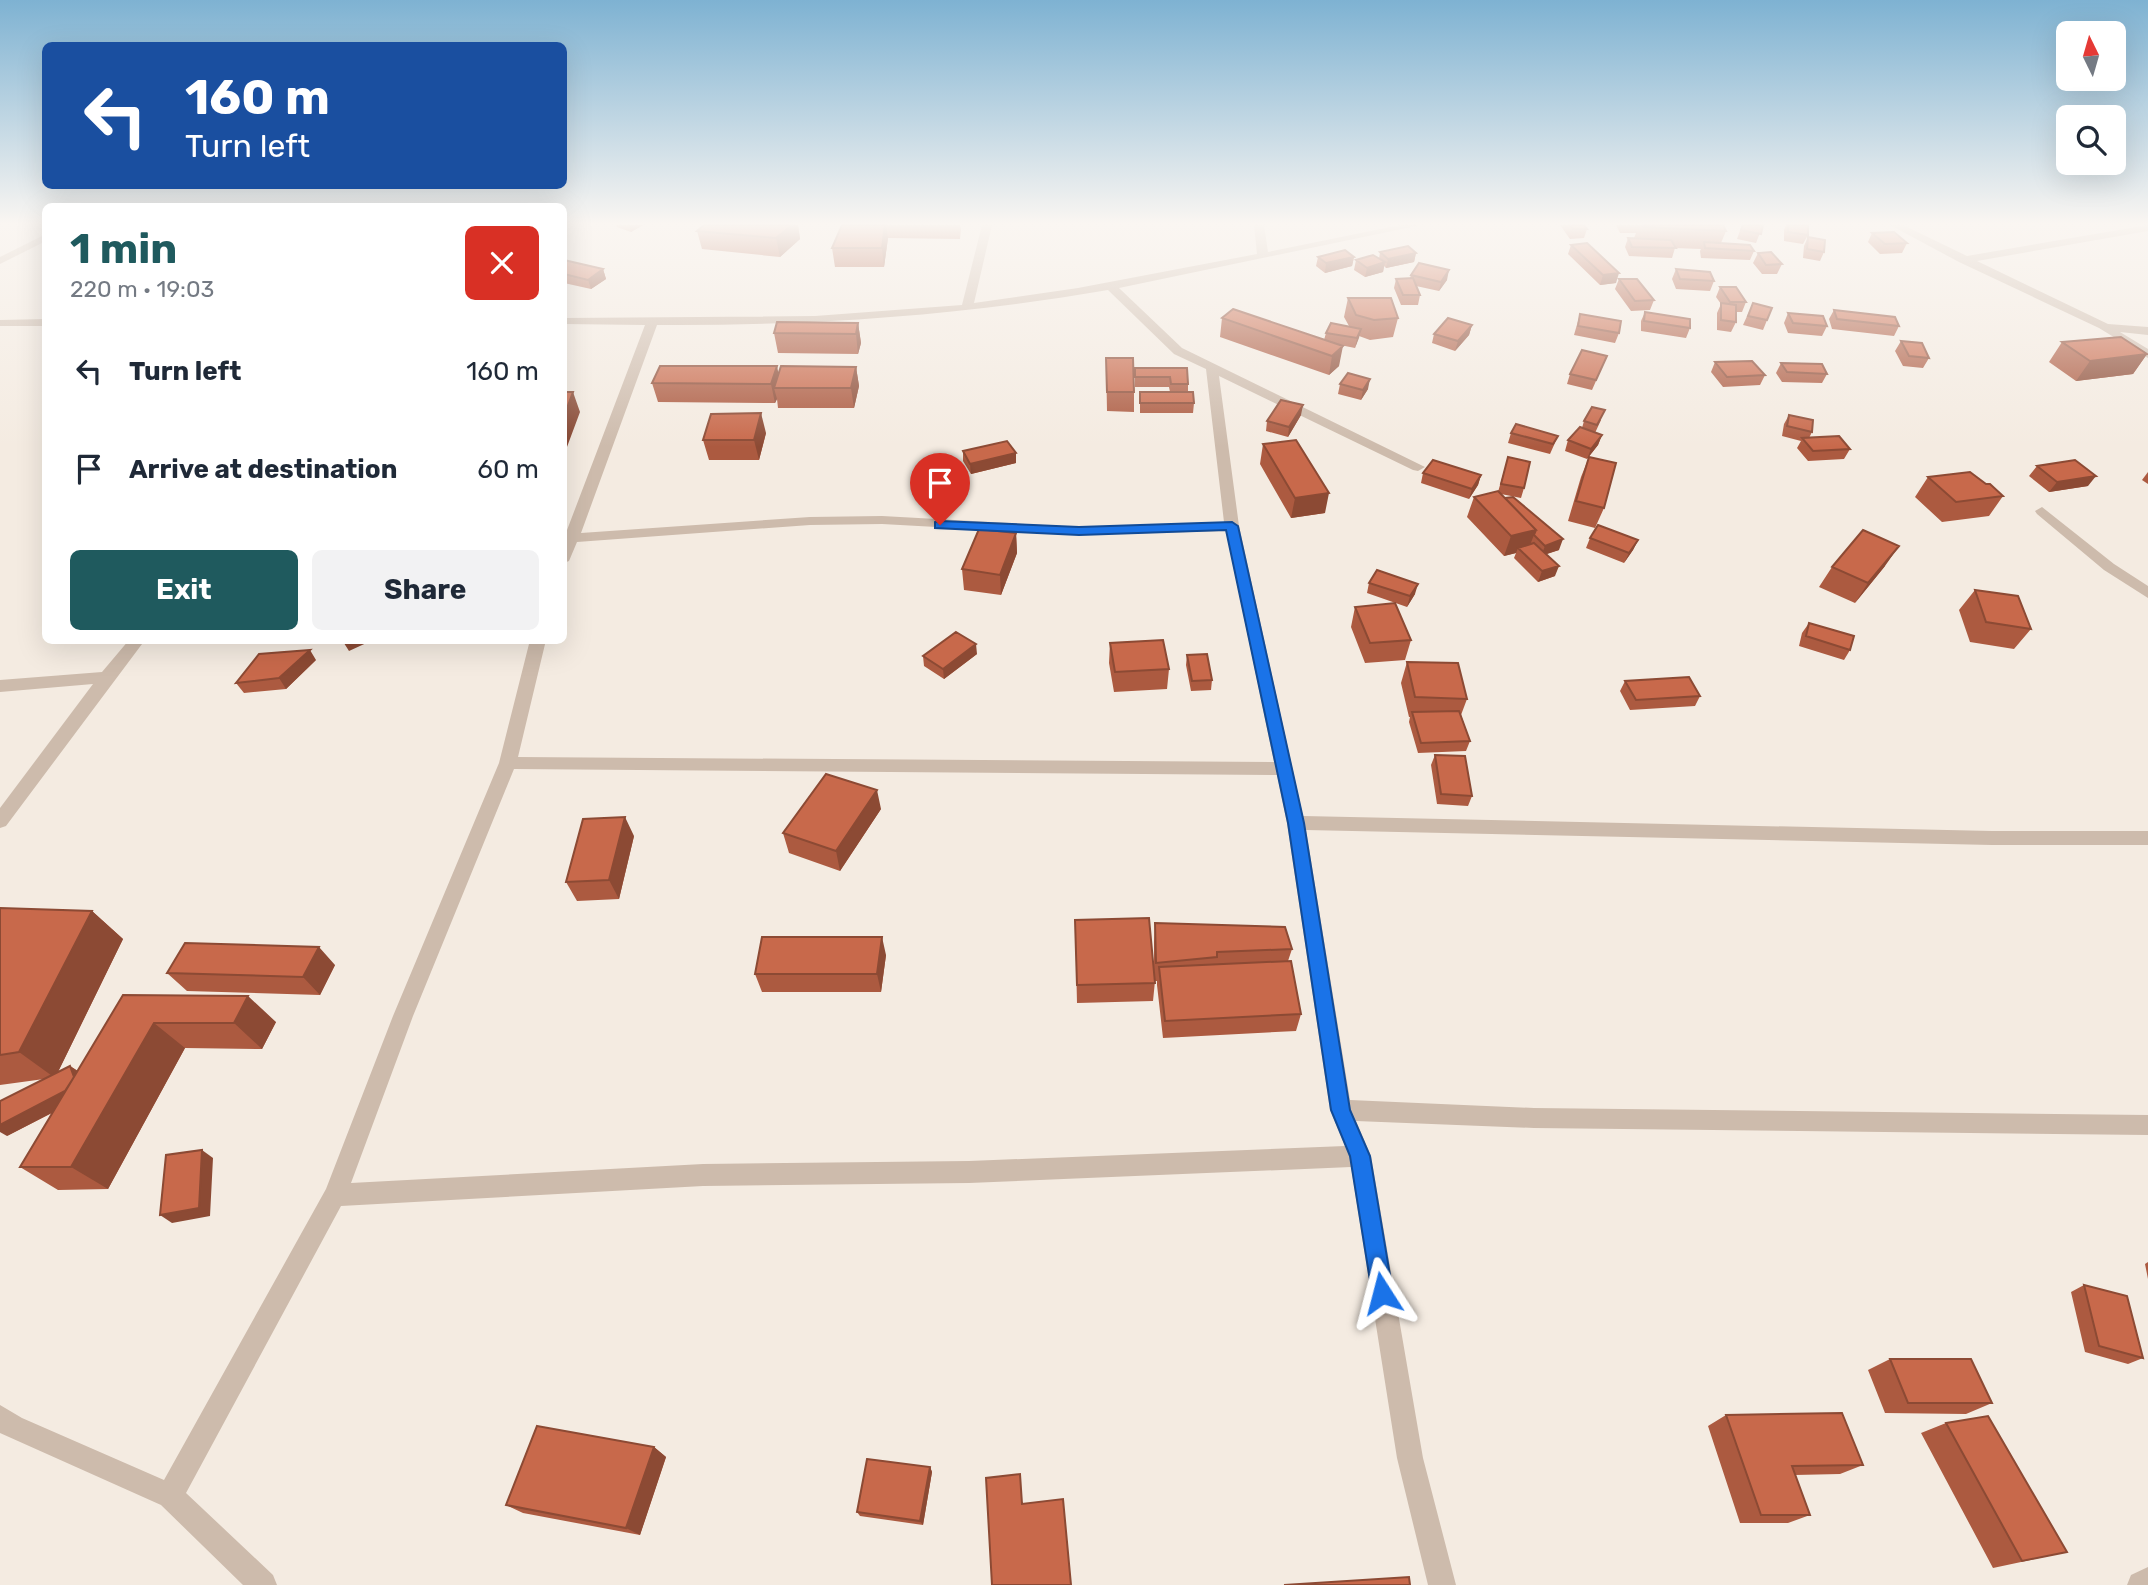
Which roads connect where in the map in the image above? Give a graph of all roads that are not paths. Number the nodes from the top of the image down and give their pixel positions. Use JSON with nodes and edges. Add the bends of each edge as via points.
{"nodes":[{"id":1,"x":969,"y":299,"type":"edge"},
{"id":2,"x":1024,"y":299,"type":"edge"},
{"id":3,"x":1125,"y":299,"type":"edge"},
{"id":4,"x":2046,"y":299,"type":"edge"},
{"id":5,"x":967,"y":308,"type":"junction"},
{"id":6,"x":567,"y":321,"type":"edge"},
{"id":7,"x":652,"y":321,"type":"junction"},
{"id":8,"x":42,"y":322,"type":"edge"},
{"id":9,"x":0,"y":323,"type":"edge"},
{"id":10,"x":2103,"y":326,"type":"junction"},
{"id":11,"x":2148,"y":331,"type":"edge"},
{"id":12,"x":2148,"y":354,"type":"edge"},
{"id":13,"x":1212,"y":369,"type":"junction"},
{"id":14,"x":1418,"y":467,"type":"dead end"},
{"id":15,"x":2042,"y":511,"type":"dead end"},
{"id":16,"x":570,"y":518,"type":"edge"},
{"id":17,"x":1232,"y":526,"type":"junction"},
{"id":18,"x":571,"y":538,"type":"junction"},
{"id":19,"x":567,"y":549,"type":"edge"},
{"id":20,"x":2148,"y":593,"type":"edge"},
{"id":21,"x":135,"y":644,"type":"edge"},
{"id":22,"x":537,"y":644,"type":"edge"},
{"id":23,"x":107,"y":677,"type":"junction"},
{"id":24,"x":0,"y":686,"type":"edge"},
{"id":25,"x":508,"y":764,"type":"junction"},
{"id":26,"x":1284,"y":769,"type":"junction"},
{"id":27,"x":0,"y":821,"type":"edge"},
{"id":28,"x":1296,"y":823,"type":"junction"},
{"id":29,"x":2145,"y":841,"type":"edge"},
{"id":30,"x":1340,"y":1110,"type":"junction"},
{"id":31,"x":2148,"y":1125,"type":"edge"},
{"id":32,"x":1360,"y":1156,"type":"junction"},
{"id":33,"x":335,"y":1195,"type":"junction"},
{"id":34,"x":0,"y":1418,"type":"edge"},
{"id":35,"x":170,"y":1496,"type":"junction"},
{"id":36,"x":2148,"y":1581,"type":"edge"},
{"id":37,"x":263,"y":1585,"type":"edge"},
{"id":38,"x":1442,"y":1585,"type":"edge"},
{"id":39,"x":2141,"y":1585,"type":"edge"}],
"edges":[{"from":1,"to":5,"type":"street"},
{"from":2,"to":5,"type":"street"},
{"from":3,"to":13,"type":"street","via":[[1178,351]]},
{"from":4,"to":10,"type":"street"},
{"from":5,"to":7,"type":"street"},
{"from":6,"to":7,"type":"street"},
{"from":7,"to":16,"type":"street"},
{"from":8,"to":9,"type":"street"},
{"from":10,"to":11,"type":"street"},
{"from":10,"to":12,"type":"street"},
{"from":13,"to":14,"type":"street"},
{"from":13,"to":17,"type":"street"},
{"from":15,"to":20,"type":"street"},
{"from":16,"to":18,"type":"street"},
{"from":17,"to":18,"type":"street","via":[[1079,531],[882,520],[810,521]]},
{"from":17,"to":26,"type":"street"},
{"from":18,"to":19,"type":"street"},
{"from":21,"to":23,"type":"street"},
{"from":22,"to":25,"type":"street"},
{"from":23,"to":24,"type":"street"},
{"from":23,"to":27,"type":"street"},
{"from":25,"to":26,"type":"street"},
{"from":25,"to":33,"type":"street","via":[[403,1016]]},
{"from":26,"to":28,"type":"street"},
{"from":28,"to":29,"type":"street"},
{"from":28,"to":30,"type":"street"},
{"from":30,"to":31,"type":"street","via":[[1534,1118]]},
{"from":30,"to":32,"type":"street"},
{"from":32,"to":33,"type":"street","via":[[969,1172],[703,1175]]},
{"from":32,"to":38,"type":"street","via":[[1410,1458]]},
{"from":33,"to":35,"type":"street"},
{"from":34,"to":35,"type":"street"},
{"from":35,"to":37,"type":"street"},
{"from":36,"to":39,"type":"street"}]}
